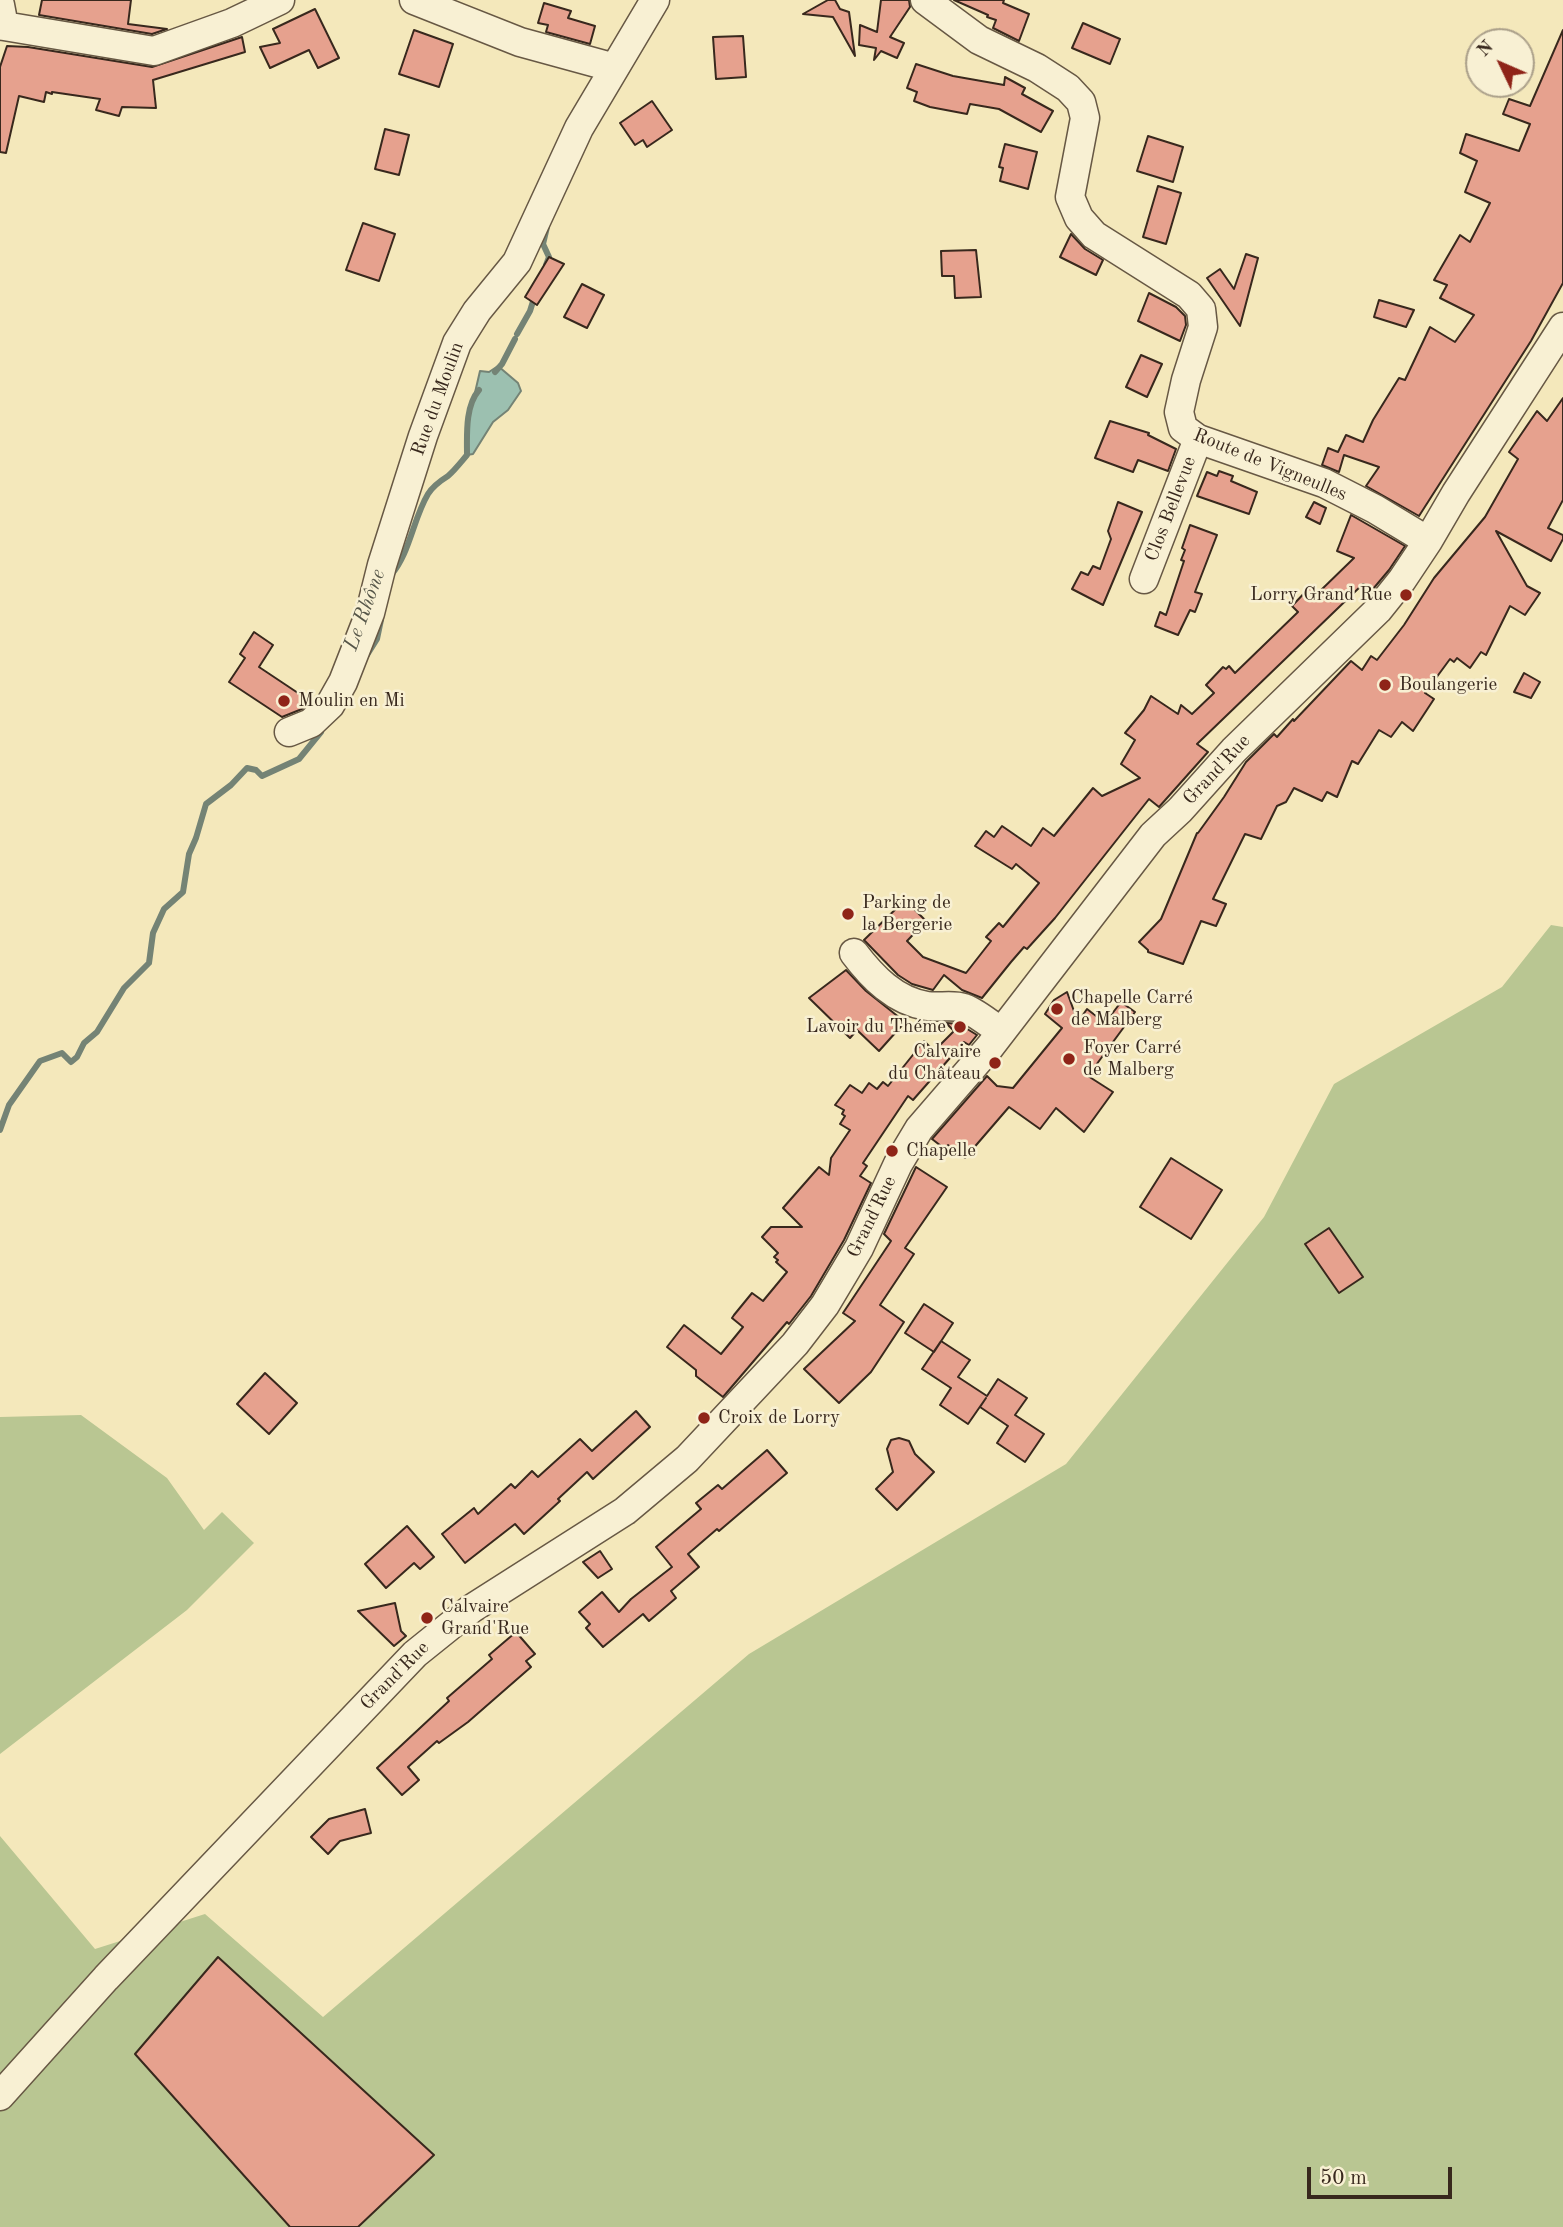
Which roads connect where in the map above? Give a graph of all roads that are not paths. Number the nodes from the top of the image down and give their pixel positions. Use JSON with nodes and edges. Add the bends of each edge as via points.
{"nodes":[{"id":1,"x":280,"y":0,"type":"edge"},
{"id":2,"x":414,"y":0,"type":"edge"},
{"id":3,"x":656,"y":0,"type":"edge"},
{"id":4,"x":925,"y":0,"type":"edge"},
{"id":5,"x":1,"y":24,"type":"edge"},
{"id":6,"x":612,"y":70,"type":"junction"},
{"id":7,"x":1563,"y":327,"type":"edge"},
{"id":8,"x":1198,"y":439,"type":"junction"},
{"id":9,"x":1428,"y":541,"type":"junction"},
{"id":10,"x":1144,"y":579,"type":"dead end"},
{"id":11,"x":289,"y":732,"type":"dead end"},
{"id":12,"x":854,"y":953,"type":"dead end"},
{"id":13,"x":1001,"y":1032,"type":"junction"},
{"id":14,"x":0,"y":2096,"type":"edge"}],
"edges":[{"from":1,"to":5,"type":"street","via":[[154,51]]},
{"from":2,"to":6,"type":"street","via":[[520,43]]},
{"from":3,"to":6,"type":"street"},
{"from":4,"to":8,"type":"street","name":"Route de Vigneulles","via":[[979,40],[1068,88],[1081,102],[1085,118],[1070,197],[1079,218],[1094,235],[1189,295],[1201,309],[1203,327],[1179,412],[1183,428]]},
{"from":6,"to":11,"type":"street","name":"Rue du Moulin","via":[[579,128],[517,262],[457,343],[370,613],[343,682],[330,705],[311,723]]},
{"from":7,"to":9,"type":"street","name":"Grand'Rue"},
{"from":8,"to":9,"type":"street","name":"Route de Vigneulles","via":[[1324,483]]},
{"from":8,"to":10,"type":"street","name":"Clos Bellevue"},
{"from":9,"to":13,"type":"street","name":"Grand'Rue","via":[[1378,610],[1153,835]]},
{"from":12,"to":13,"type":"street","via":[[902,999],[967,1009]]},
{"from":13,"to":14,"type":"street","name":"Grand'Rue","via":[[915,1135],[825,1305],[729,1416],[625,1511],[471,1609],[415,1654]]}]}
